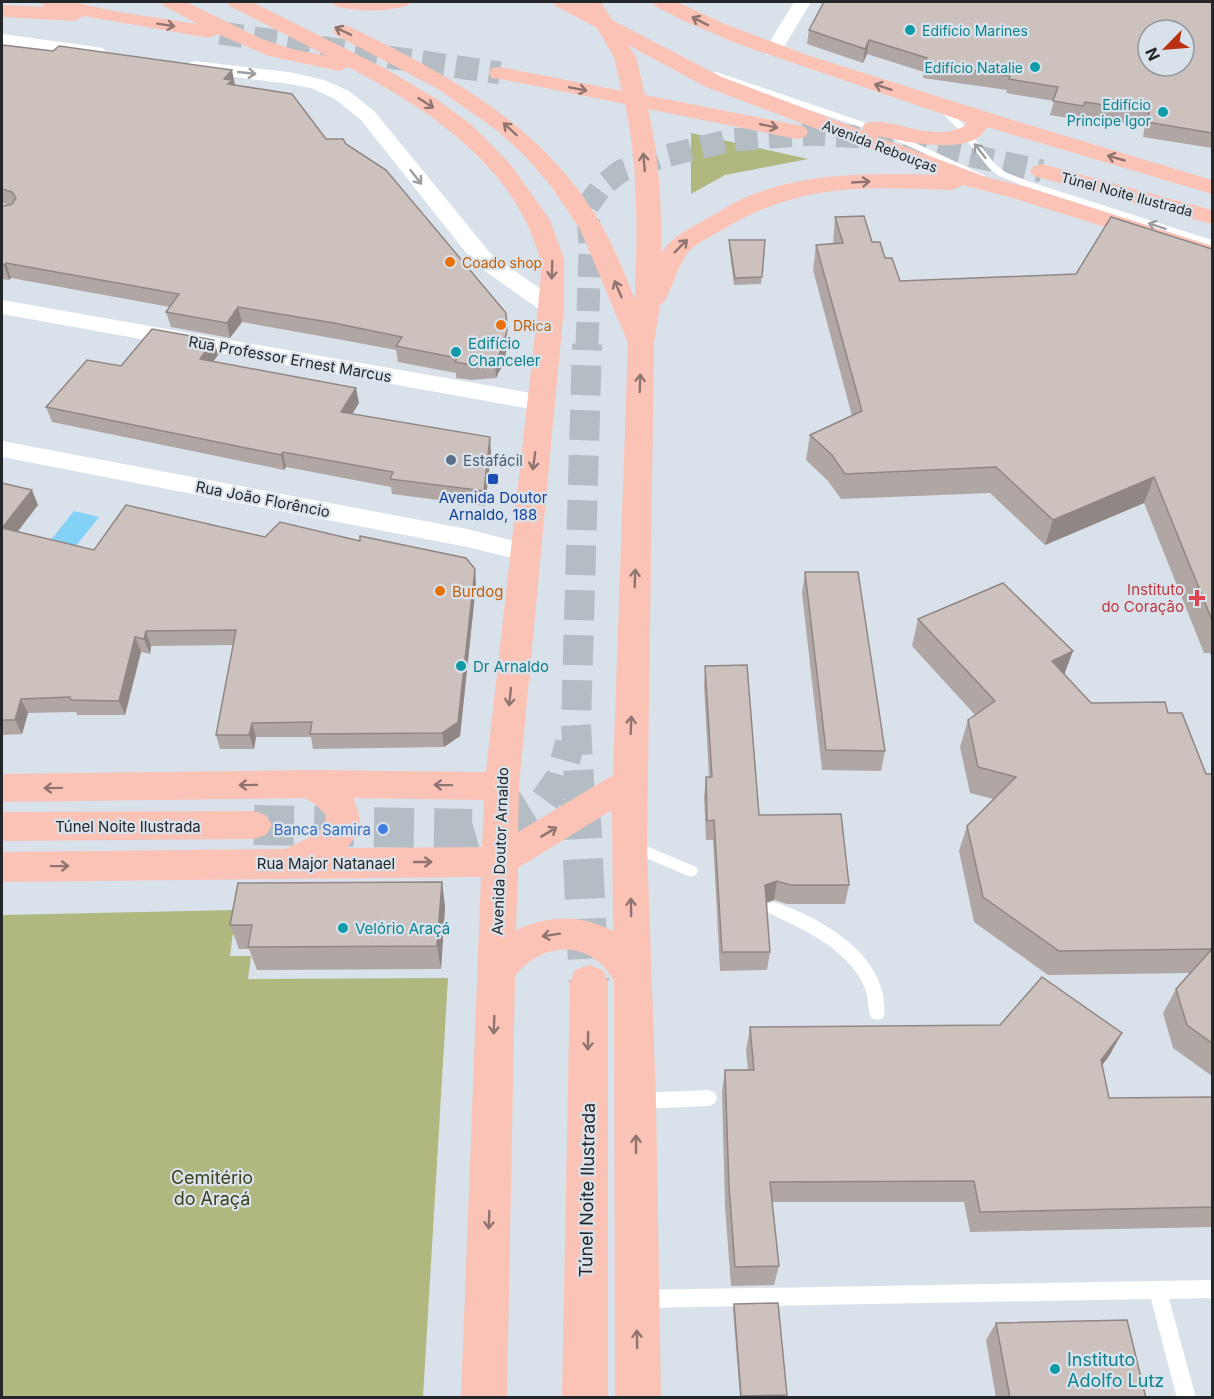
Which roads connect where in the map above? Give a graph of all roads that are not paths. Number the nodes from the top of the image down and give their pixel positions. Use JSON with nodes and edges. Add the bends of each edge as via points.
{"nodes":[{"id":1,"x":49,"y":2,"type":"edge"},
{"id":2,"x":171,"y":2,"type":"edge"},
{"id":3,"x":237,"y":2,"type":"edge"},
{"id":4,"x":342,"y":2,"type":"edge"},
{"id":5,"x":400,"y":2,"type":"edge"},
{"id":6,"x":563,"y":2,"type":"edge"},
{"id":7,"x":662,"y":2,"type":"edge"},
{"id":8,"x":802,"y":2,"type":"edge"},
{"id":9,"x":594,"y":6,"type":"edge"},
{"id":10,"x":2,"y":11,"type":"edge"},
{"id":11,"x":113,"y":16,"type":"junction"},
{"id":12,"x":323,"y":21,"type":"dead end"},
{"id":13,"x":220,"y":33,"type":"tunnel mouth"},
{"id":14,"x":2,"y":39,"type":"edge"},
{"id":15,"x":773,"y":51,"type":"junction"},
{"id":16,"x":113,"y":55,"type":"edge"},
{"id":17,"x":176,"y":64,"type":"edge"},
{"id":18,"x":376,"y":73,"type":"junction"},
{"id":19,"x":500,"y":73,"type":"tunnel mouth"},
{"id":20,"x":761,"y":101,"type":"junction"},
{"id":21,"x":971,"y":126,"type":"junction"},
{"id":22,"x":870,"y":127,"type":"junction"},
{"id":23,"x":932,"y":166,"type":"junction"},
{"id":24,"x":1042,"y":171,"type":"tunnel mouth"},
{"id":25,"x":982,"y":184,"type":"junction"},
{"id":26,"x":1212,"y":187,"type":"edge"},
{"id":27,"x":1019,"y":192,"type":"junction"},
{"id":28,"x":1212,"y":218,"type":"edge"},
{"id":29,"x":1212,"y":243,"type":"edge"},
{"id":30,"x":1212,"y":254,"type":"edge"},
{"id":31,"x":2,"y":307,"type":"edge"},
{"id":32,"x":551,"y":307,"type":"junction"},
{"id":33,"x":642,"y":340,"type":"junction"},
{"id":34,"x":543,"y":403,"type":"junction"},
{"id":35,"x":2,"y":449,"type":"edge"},
{"id":36,"x":525,"y":552,"type":"junction"},
{"id":37,"x":629,"y":783,"type":"junction"},
{"id":38,"x":310,"y":784,"type":"junction"},
{"id":39,"x":502,"y":786,"type":"junction"},
{"id":40,"x":2,"y":788,"type":"edge"},
{"id":41,"x":254,"y":825,"type":"tunnel mouth"},
{"id":42,"x":2,"y":827,"type":"edge"},
{"id":43,"x":628,"y":845,"type":"junction"},
{"id":44,"x":498,"y":862,"type":"junction"},
{"id":45,"x":290,"y":863,"type":"junction"},
{"id":46,"x":2,"y":867,"type":"edge"},
{"id":47,"x":691,"y":871,"type":"dead end"},
{"id":48,"x":774,"y":908,"type":"edge"},
{"id":49,"x":496,"y":973,"type":"junction"},
{"id":50,"x":632,"y":979,"type":"junction"},
{"id":51,"x":589,"y":982,"type":"tunnel mouth"},
{"id":52,"x":877,"y":1013,"type":"dead end"},
{"id":53,"x":709,"y":1098,"type":"dead end"},
{"id":54,"x":636,"y":1101,"type":"junction"},
{"id":55,"x":1212,"y":1288,"type":"edge"},
{"id":56,"x":1158,"y":1291,"type":"junction"},
{"id":57,"x":636,"y":1299,"type":"junction"},
{"id":58,"x":484,"y":1398,"type":"edge"},
{"id":59,"x":585,"y":1398,"type":"edge"},
{"id":60,"x":638,"y":1398,"type":"edge"},
{"id":61,"x":1187,"y":1398,"type":"edge"}],
"edges":[{"from":1,"to":11,"type":"main road"},
{"from":2,"to":18,"type":"main road","via":[[268,48]]},
{"from":3,"to":18,"type":"main road","name":"Avenida Doutor Arnaldo"},
{"from":4,"to":5,"type":"main road"},
{"from":6,"to":20,"type":"main road","name":"Avenida Rebouças","via":[[714,82]]},
{"from":6,"to":22,"type":"lane","via":[[721,77]]},
{"from":15,"to":7,"type":"main road","one_way":true,"via":[[713,28]]},
{"from":8,"to":15,"type":"street"},
{"from":33,"to":9,"type":"main road","one_way":true,"via":[[647,318],[650,221],[642,126],[625,57]]},
{"from":10,"to":11,"type":"main road"},
{"from":11,"to":13,"type":"main road","one_way":true},
{"from":33,"to":12,"type":"main road","one_way":true,"via":[[583,214],[529,147],[467,96]]},
{"from":14,"to":16,"type":"street"},
{"from":21,"to":15,"type":"main road","one_way":true,"via":[[939,105]]},
{"from":17,"to":32,"type":"street","one_way":true,"via":[[289,78],[342,95],[368,116],[483,259]]},
{"from":18,"to":32,"type":"main road","name":"Avenida Doutor Arnaldo","one_way":true,"via":[[465,131],[503,170],[538,220],[552,259]]},
{"from":19,"to":23,"type":"main road","one_way":true,"via":[[776,127],[837,141],[893,162]]},
{"from":20,"to":22,"type":"main road","via":[[780,102]]},
{"from":20,"to":23,"type":"main road","name":"Avenida Rebouças"},
{"from":21,"to":22,"type":"main road","via":[[939,138]]},
{"from":26,"to":21,"type":"main road","one_way":true},
{"from":29,"to":21,"type":"lane","one_way":true,"via":[[1002,174],[992,166]]},
{"from":22,"to":27,"type":"lane"},
{"from":23,"to":25,"type":"main road","name":"Avenida Rebouças"},
{"from":24,"to":28,"type":"main road","name":"Túnel Noite Ilustrada"},
{"from":25,"to":27,"type":"main road","name":"Avenida Rebouças"},
{"from":33,"to":25,"type":"main road","one_way":true,"via":[[662,274],[674,252],[693,234],[737,210],[793,190],[841,183],[887,180]]},
{"from":27,"to":30,"type":"main road","name":"Avenida Rebouças"},
{"from":31,"to":34,"type":"street","name":"Rua Professor Ernest Marcus"},
{"from":32,"to":34,"type":"main road","name":"Avenida Doutor Arnaldo"},
{"from":37,"to":33,"type":"main road","one_way":true},
{"from":34,"to":36,"type":"main road","name":"Avenida Doutor Arnaldo","one_way":true},
{"from":35,"to":36,"type":"street","name":"Rua João Florêncio"},
{"from":36,"to":39,"type":"main road","name":"Avenida Doutor Arnaldo","one_way":true},
{"from":37,"to":43,"type":"main road"},
{"from":44,"to":37,"type":"main road","one_way":true},
{"from":39,"to":38,"type":"main road","one_way":true},
{"from":38,"to":40,"type":"main road","one_way":true},
{"from":38,"to":45,"type":"main road","via":[[339,803],[344,817],[341,832],[329,846]]},
{"from":39,"to":44,"type":"main road","name":"Avenida Doutor Arnaldo"},
{"from":41,"to":42,"type":"main road","name":"Túnel Noite Ilustrada"},
{"from":43,"to":47,"type":"lane"},
{"from":50,"to":43,"type":"main road","one_way":true},
{"from":45,"to":44,"type":"main road","name":"Rua Major Natanael","one_way":true},
{"from":44,"to":49,"type":"main road","name":"Avenida Doutor Arnaldo"},
{"from":46,"to":45,"type":"main road","name":"Rua Major Natanael","one_way":true},
{"from":48,"to":52,"type":"lane","via":[[821,931],[858,960],[873,987]]},
{"from":50,"to":49,"type":"main road","one_way":true,"via":[[618,955],[596,939],[568,933],[538,937],[514,951]]},
{"from":49,"to":58,"type":"main road","name":"Avenida Doutor Arnaldo","one_way":true},
{"from":50,"to":54,"type":"main road"},
{"from":51,"to":59,"type":"main road","name":"Túnel Noite Ilustrada","one_way":true},
{"from":53,"to":54,"type":"lane"},
{"from":57,"to":54,"type":"main road","one_way":true},
{"from":55,"to":56,"type":"lane"},
{"from":56,"to":57,"type":"lane"},
{"from":56,"to":61,"type":"lane"},
{"from":60,"to":57,"type":"main road","one_way":true}]}
